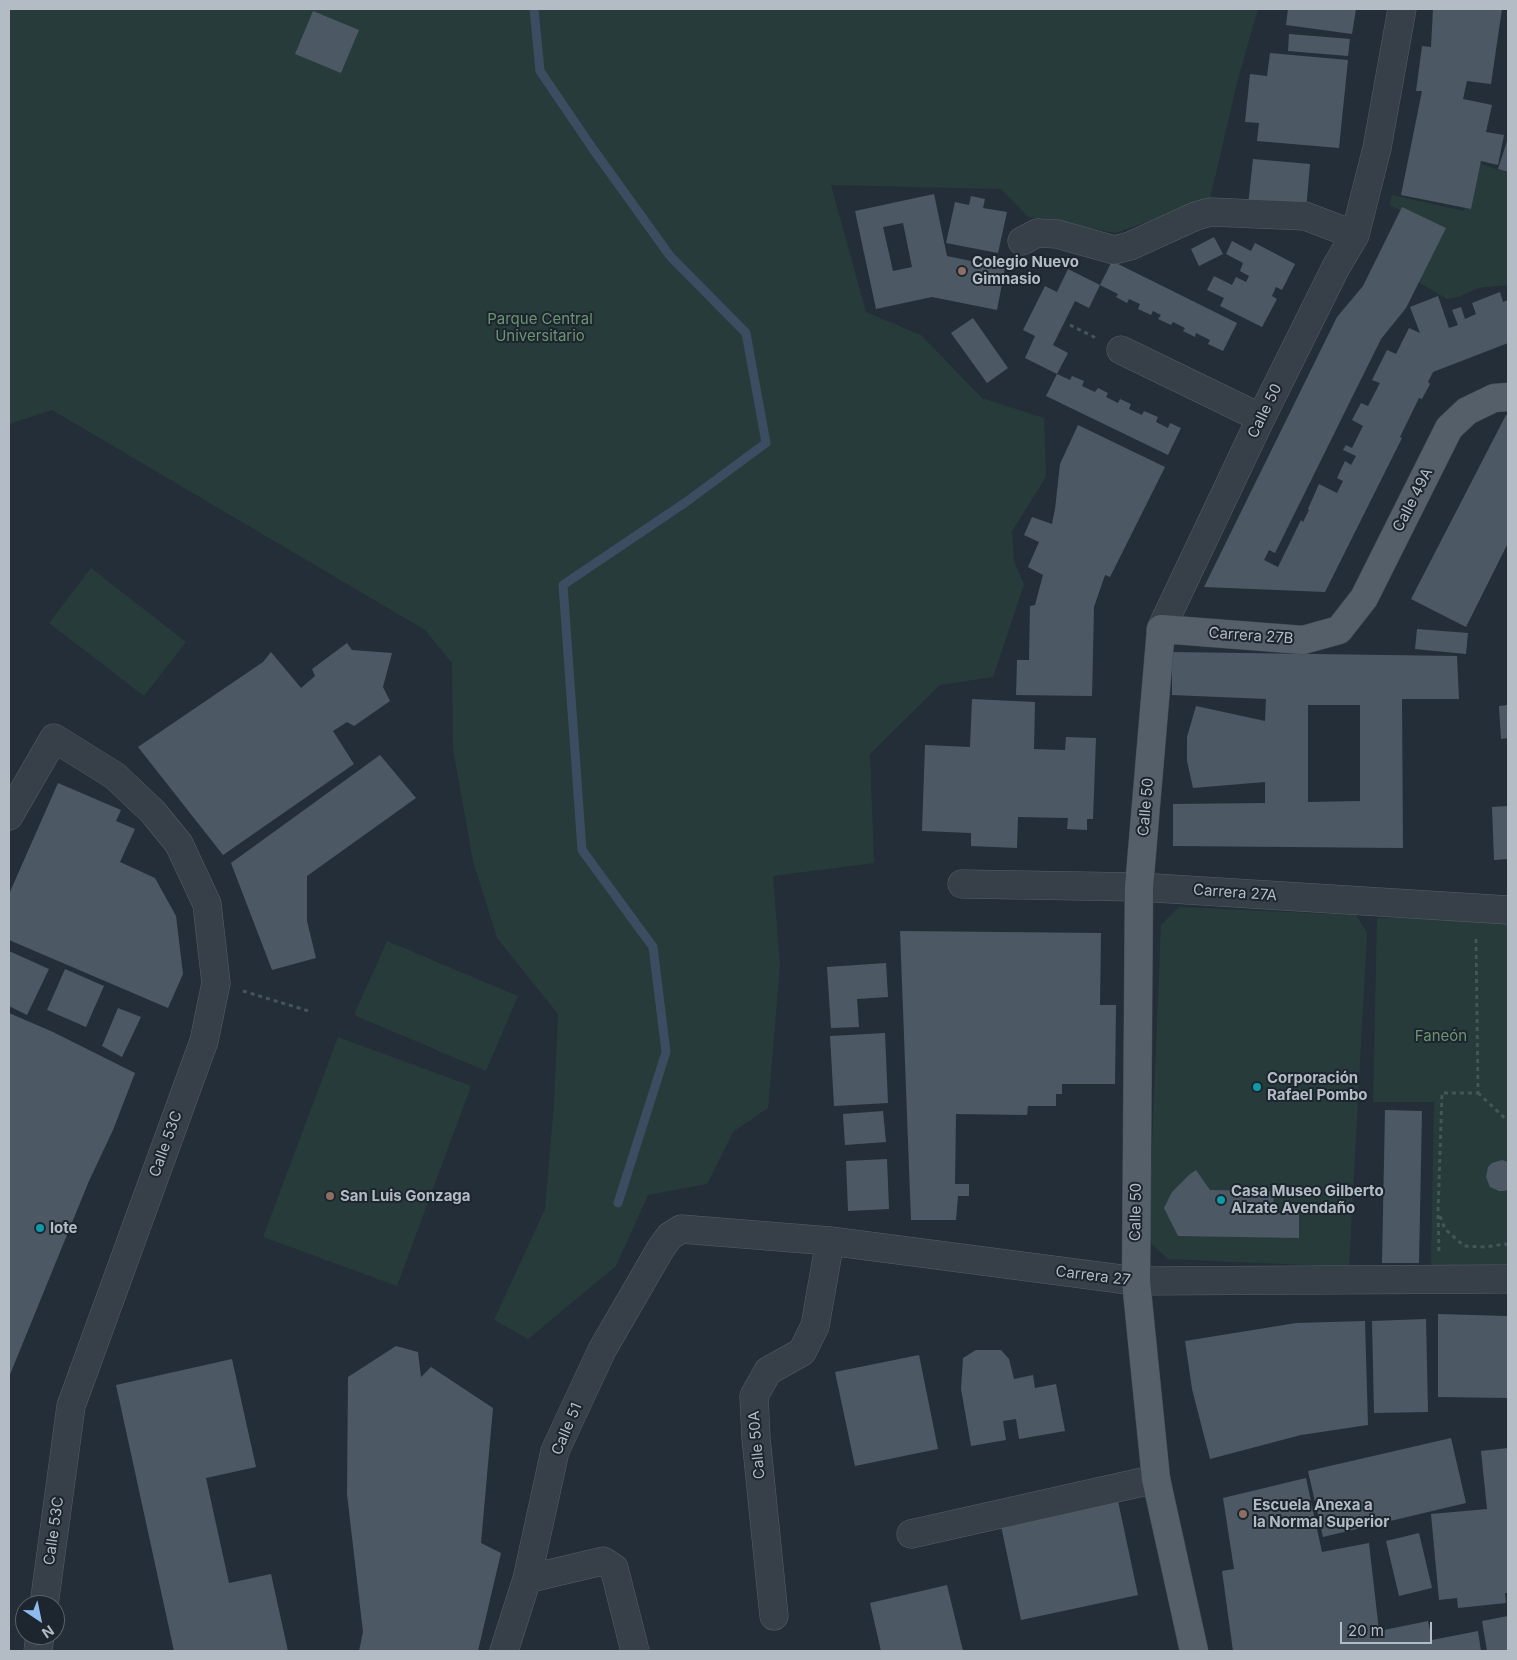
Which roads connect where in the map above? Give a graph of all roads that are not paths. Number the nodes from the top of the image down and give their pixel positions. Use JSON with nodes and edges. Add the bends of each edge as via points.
{"nodes":[{"id":1,"x":1402,"y":9,"type":"edge"},
{"id":2,"x":1355,"y":235,"type":"junction"},
{"id":3,"x":1022,"y":241,"type":"dead end"},
{"id":4,"x":1121,"y":350,"type":"dead end"},
{"id":5,"x":1508,"y":397,"type":"edge"},
{"id":6,"x":1261,"y":418,"type":"junction"},
{"id":7,"x":1162,"y":629,"type":"junction"},
{"id":8,"x":1339,"y":630,"type":"joint"},
{"id":9,"x":9,"y":816,"type":"edge"},
{"id":10,"x":962,"y":884,"type":"dead end"},
{"id":11,"x":1139,"y":887,"type":"junction"},
{"id":12,"x":1508,"y":910,"type":"edge"},
{"id":13,"x":681,"y":1229,"type":"joint"},
{"id":14,"x":830,"y":1241,"type":"junction"},
{"id":15,"x":1508,"y":1279,"type":"edge"},
{"id":16,"x":1136,"y":1281,"type":"junction"},
{"id":17,"x":1156,"y":1479,"type":"junction"},
{"id":18,"x":911,"y":1534,"type":"dead end"},
{"id":19,"x":527,"y":1579,"type":"junction"},
{"id":20,"x":45,"y":1595,"type":"edge"},
{"id":21,"x":774,"y":1616,"type":"dead end"},
{"id":22,"x":504,"y":1651,"type":"edge"},
{"id":23,"x":636,"y":1651,"type":"edge"},
{"id":24,"x":1194,"y":1651,"type":"edge"}],
"edges":[{"from":1,"to":2,"type":"street","name":"Calle 50","via":[[1377,148]]},
{"from":2,"to":3,"type":"street","via":[[1305,216],[1210,212],[1114,250],[1057,234],[1037,233]]},
{"from":2,"to":6,"type":"street","name":"Calle 50"},
{"from":4,"to":6,"type":"street"},
{"from":5,"to":8,"type":"main road","name":"Calle 49A","via":[[1494,398],[1467,410],[1449,428],[1364,598]]},
{"from":6,"to":7,"type":"street","name":"Calle 50"},
{"from":7,"to":8,"type":"main road","name":"Carrera 27B","via":[[1303,640]]},
{"from":7,"to":11,"type":"main road","name":"Calle 50"},
{"from":9,"to":20,"type":"street","name":"Calle 53C","via":[[54,738],[115,776],[153,812],[179,844],[207,904],[216,983],[204,1041],[71,1406]]},
{"from":10,"to":11,"type":"street","name":"Carrera 27A"},
{"from":11,"to":12,"type":"street","name":"Carrera 27A"},
{"from":11,"to":16,"type":"main road","name":"Calle 50"},
{"from":13,"to":14,"type":"street","name":"Carrera 27"},
{"from":13,"to":19,"type":"street","name":"Calle 51","via":[[670,1236],[661,1248],[602,1350],[556,1451]]},
{"from":14,"to":16,"type":"street","name":"Carrera 27"},
{"from":14,"to":21,"type":"street","name":"Calle 50A","via":[[815,1326],[802,1352],[768,1371],[754,1396]]},
{"from":15,"to":16,"type":"street","name":"Carrera 27"},
{"from":16,"to":17,"type":"main road","name":"Calle 50"},
{"from":17,"to":18,"type":"street"},
{"from":17,"to":24,"type":"main road","name":"Calle 50"},
{"from":19,"to":22,"type":"street","name":"Calle 51"},
{"from":19,"to":23,"type":"street","via":[[602,1561],[614,1568]]}]}
